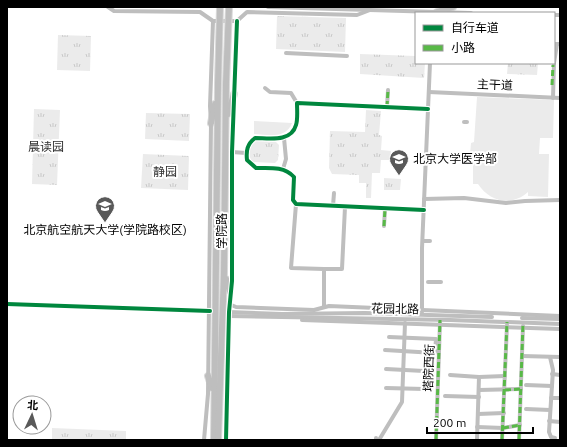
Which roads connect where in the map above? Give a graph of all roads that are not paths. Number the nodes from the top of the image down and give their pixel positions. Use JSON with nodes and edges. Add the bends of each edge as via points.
{"nodes":[{"id":1,"x":108,"y":7,"type":"edge"},
{"id":2,"x":201,"y":7,"type":"edge"},
{"id":3,"x":220,"y":7,"type":"edge"},
{"id":4,"x":229,"y":7,"type":"edge"},
{"id":5,"x":268,"y":7,"type":"edge"},
{"id":6,"x":453,"y":7,"type":"edge"},
{"id":7,"x":247,"y":9,"type":"edge"},
{"id":8,"x":370,"y":10,"type":"junction"},
{"id":9,"x":200,"y":12,"type":"junction"},
{"id":10,"x":434,"y":12,"type":"edge"},
{"id":11,"x":213,"y":20,"type":"junction"},
{"id":12,"x":237,"y":21,"type":"junction"},
{"id":13,"x":557,"y":44,"type":"edge"},
{"id":14,"x":286,"y":53,"type":"dead end"},
{"id":15,"x":348,"y":56,"type":"dead end"},
{"id":16,"x":555,"y":57,"type":"edge"},
{"id":17,"x":430,"y":64,"type":"edge"},
{"id":18,"x":554,"y":64,"type":"edge"},
{"id":19,"x":552,"y":85,"type":"dead end"},
{"id":20,"x":265,"y":88,"type":"dead end"},
{"id":21,"x":388,"y":90,"type":"dead end"},
{"id":22,"x":429,"y":92,"type":"junction"},
{"id":23,"x":217,"y":93,"type":"junction"},
{"id":24,"x":234,"y":94,"type":"junction"},
{"id":25,"x":553,"y":98,"type":"junction"},
{"id":26,"x":560,"y":98,"type":"edge"},
{"id":27,"x":297,"y":103,"type":"junction"},
{"id":28,"x":387,"y":108,"type":"junction"},
{"id":29,"x":428,"y":109,"type":"junction"},
{"id":30,"x":226,"y":119,"type":"junction"},
{"id":31,"x":211,"y":123,"type":"junction"},
{"id":32,"x":284,"y":138,"type":"junction"},
{"id":33,"x":232,"y":152,"type":"junction"},
{"id":34,"x":246,"y":153,"type":"junction"},
{"id":35,"x":283,"y":168,"type":"junction"},
{"id":36,"x":334,"y":193,"type":"dead end"},
{"id":37,"x":424,"y":199,"type":"junction"},
{"id":38,"x":560,"y":200,"type":"edge"},
{"id":39,"x":296,"y":204,"type":"junction"},
{"id":40,"x":333,"y":206,"type":"junction"},
{"id":41,"x":345,"y":207,"type":"junction"},
{"id":42,"x":385,"y":208,"type":"junction"},
{"id":43,"x":424,"y":210,"type":"junction"},
{"id":44,"x":384,"y":226,"type":"dead end"},
{"id":45,"x":423,"y":241,"type":"junction"},
{"id":46,"x":430,"y":241,"type":"dead end"},
{"id":47,"x":324,"y":269,"type":"junction"},
{"id":48,"x":224,"y":273,"type":"junction"},
{"id":49,"x":428,"y":282,"type":"dead end"},
{"id":50,"x":441,"y":282,"type":"dead end"},
{"id":51,"x":230,"y":291,"type":"junction"},
{"id":52,"x":229,"y":304,"type":"junction"},
{"id":53,"x":324,"y":307,"type":"junction"},
{"id":54,"x":422,"y":313,"type":"junction"},
{"id":55,"x":229,"y":314,"type":"junction"},
{"id":56,"x":560,"y":316,"type":"edge"},
{"id":57,"x":560,"y":319,"type":"edge"},
{"id":58,"x":302,"y":320,"type":"dead end"},
{"id":59,"x":405,"y":321,"type":"junction"},
{"id":60,"x":440,"y":322,"type":"junction"},
{"id":61,"x":507,"y":324,"type":"junction"},
{"id":62,"x":560,"y":324,"type":"edge"},
{"id":63,"x":523,"y":325,"type":"junction"},
{"id":64,"x":560,"y":329,"type":"edge"},
{"id":65,"x":389,"y":337,"type":"dead end"},
{"id":66,"x":404,"y":338,"type":"junction"},
{"id":67,"x":385,"y":350,"type":"dead end"},
{"id":68,"x":404,"y":352,"type":"junction"},
{"id":69,"x":522,"y":356,"type":"junction"},
{"id":70,"x":550,"y":357,"type":"junction"},
{"id":71,"x":560,"y":357,"type":"edge"},
{"id":72,"x":227,"y":362,"type":"junction"},
{"id":73,"x":386,"y":369,"type":"dead end"},
{"id":74,"x":222,"y":370,"type":"junction"},
{"id":75,"x":403,"y":370,"type":"junction"},
{"id":76,"x":424,"y":371,"type":"dead end"},
{"id":77,"x":450,"y":374,"type":"dead end"},
{"id":78,"x":552,"y":374,"type":"junction"},
{"id":79,"x":560,"y":375,"type":"edge"},
{"id":80,"x":208,"y":376,"type":"junction"},
{"id":81,"x":505,"y":376,"type":"junction"},
{"id":82,"x":479,"y":377,"type":"junction"},
{"id":83,"x":526,"y":385,"type":"dead end"},
{"id":84,"x":552,"y":386,"type":"junction"},
{"id":85,"x":386,"y":388,"type":"dead end"},
{"id":86,"x":402,"y":389,"type":"junction"},
{"id":87,"x":424,"y":389,"type":"dead end"},
{"id":88,"x":521,"y":389,"type":"junction"},
{"id":89,"x":479,"y":390,"type":"junction"},
{"id":90,"x":505,"y":390,"type":"junction"},
{"id":91,"x":214,"y":392,"type":"junction"},
{"id":92,"x":445,"y":396,"type":"dead end"},
{"id":93,"x":478,"y":397,"type":"junction"},
{"id":94,"x":551,"y":398,"type":"junction"},
{"id":95,"x":560,"y":398,"type":"edge"},
{"id":96,"x":526,"y":409,"type":"dead end"},
{"id":97,"x":550,"y":410,"type":"junction"},
{"id":98,"x":504,"y":413,"type":"junction"},
{"id":99,"x":478,"y":414,"type":"junction"},
{"id":100,"x":549,"y":421,"type":"junction"},
{"id":101,"x":560,"y":422,"type":"edge"},
{"id":102,"x":520,"y":425,"type":"junction"},
{"id":103,"x":477,"y":427,"type":"junction"},
{"id":104,"x":503,"y":428,"type":"junction"},
{"id":105,"x":555,"y":438,"type":"dead end"},
{"id":106,"x":377,"y":439,"type":"edge"},
{"id":107,"x":204,"y":440,"type":"edge"},
{"id":108,"x":216,"y":440,"type":"edge"},
{"id":109,"x":226,"y":440,"type":"edge"},
{"id":110,"x":436,"y":440,"type":"edge"},
{"id":111,"x":477,"y":440,"type":"edge"},
{"id":112,"x":502,"y":440,"type":"edge"},
{"id":113,"x":519,"y":440,"type":"edge"}],
"edges":[{"from":1,"to":9,"type":"street","via":[[114,11]]},
{"from":2,"to":9,"type":"street"},
{"from":3,"to":23,"type":"highway","name":"学院路","bridge":true},
{"from":4,"to":30,"type":"highway","name":"学院路","bridge":true},
{"from":5,"to":8,"type":"street"},
{"from":6,"to":10,"type":"highway"},
{"from":7,"to":8,"type":"street","via":[[357,15]]},
{"from":7,"to":12,"type":"street"},
{"from":8,"to":10,"type":"street"},
{"from":9,"to":11,"type":"street"},
{"from":11,"to":12,"type":"street"},
{"from":11,"to":31,"type":"street","name":"学院路"},
{"from":12,"to":24,"type":"street","name":"学院路"},
{"from":13,"to":16,"type":"street"},
{"from":14,"to":15,"type":"street"},
{"from":17,"to":22,"type":"street"},
{"from":18,"to":19,"type":"street"},
{"from":18,"to":25,"type":"street"},
{"from":20,"to":27,"type":"street","via":[[270,92],[291,93]]},
{"from":21,"to":28,"type":"street"},
{"from":22,"to":25,"type":"street","name":"主干道"},
{"from":22,"to":29,"type":"street"},
{"from":23,"to":31,"type":"highway"},
{"from":23,"to":91,"type":"highway","name":"学院路"},
{"from":24,"to":30,"type":"highway"},
{"from":24,"to":33,"type":"street","name":"学院路"},
{"from":25,"to":26,"type":"street","name":"主干道"},
{"from":27,"to":28,"type":"street"},
{"from":27,"to":32,"type":"street","via":[[296,125]]},
{"from":28,"to":29,"type":"street"},
{"from":29,"to":37,"type":"street"},
{"from":30,"to":48,"type":"highway","name":"学院路"},
{"from":31,"to":80,"type":"street","name":"学院路"},
{"from":32,"to":34,"type":"street","via":[[254,138]]},
{"from":32,"to":35,"type":"street","via":[[286,160]]},
{"from":33,"to":34,"type":"street"},
{"from":33,"to":51,"type":"street","name":"学院路"},
{"from":34,"to":35,"type":"street","via":[[250,165],[256,168]]},
{"from":35,"to":39,"type":"street","via":[[294,177]]},
{"from":36,"to":40,"type":"street"},
{"from":37,"to":38,"type":"street","via":[[464,198],[506,203]]},
{"from":37,"to":43,"type":"street"},
{"from":39,"to":40,"type":"street"},
{"from":39,"to":47,"type":"street","via":[[291,268]]},
{"from":40,"to":41,"type":"street"},
{"from":41,"to":42,"type":"street"},
{"from":41,"to":47,"type":"street","via":[[342,269]]},
{"from":42,"to":43,"type":"street"},
{"from":42,"to":44,"type":"street"},
{"from":43,"to":45,"type":"street"},
{"from":45,"to":46,"type":"street"},
{"from":45,"to":54,"type":"street"},
{"from":47,"to":53,"type":"street"},
{"from":48,"to":51,"type":"highway"},
{"from":48,"to":74,"type":"highway","name":"学院路"},
{"from":49,"to":50,"type":"street"},
{"from":51,"to":52,"type":"street","name":"学院路"},
{"from":52,"to":53,"type":"street","via":[[242,307],[314,310]]},
{"from":52,"to":55,"type":"street","name":"学院路"},
{"from":53,"to":54,"type":"street"},
{"from":54,"to":55,"type":"street","name":"花园北路"},
{"from":54,"to":56,"type":"street"},
{"from":54,"to":57,"type":"street","name":"花园北路"},
{"from":55,"to":59,"type":"street","name":"花园北路"},
{"from":55,"to":72,"type":"street","name":"学院路"},
{"from":58,"to":59,"type":"street"},
{"from":59,"to":60,"type":"street","name":"花园北路"},
{"from":59,"to":66,"type":"street"},
{"from":60,"to":61,"type":"street","name":"花园北路"},
{"from":60,"to":110,"type":"street","name":"塔院西街"},
{"from":61,"to":63,"type":"street","name":"花园北路"},
{"from":61,"to":81,"type":"street"},
{"from":62,"to":63,"type":"street","name":"花园北路"},
{"from":63,"to":64,"type":"street"},
{"from":63,"to":69,"type":"street"},
{"from":65,"to":66,"type":"street"},
{"from":66,"to":68,"type":"street"},
{"from":66,"to":68,"type":"street","via":[[436,340],[435,352]]},
{"from":67,"to":68,"type":"street"},
{"from":68,"to":75,"type":"street"},
{"from":69,"to":70,"type":"street"},
{"from":69,"to":88,"type":"street"},
{"from":70,"to":71,"type":"street"},
{"from":70,"to":78,"type":"street"},
{"from":72,"to":74,"type":"highway"},
{"from":72,"to":109,"type":"street","name":"学院路"},
{"from":73,"to":75,"type":"street"},
{"from":74,"to":108,"type":"highway","name":"学院路","via":[[220,429]]},
{"from":75,"to":76,"type":"street"},
{"from":75,"to":86,"type":"street"},
{"from":77,"to":82,"type":"street"},
{"from":78,"to":79,"type":"street"},
{"from":78,"to":84,"type":"street"},
{"from":80,"to":91,"type":"highway"},
{"from":80,"to":107,"type":"street","name":"学院路"},
{"from":81,"to":82,"type":"street"},
{"from":81,"to":90,"type":"street"},
{"from":82,"to":89,"type":"street"},
{"from":83,"to":84,"type":"street"},
{"from":84,"to":94,"type":"street"},
{"from":85,"to":86,"type":"street"},
{"from":86,"to":87,"type":"street"},
{"from":86,"to":106,"type":"street","via":[[402,402]]},
{"from":88,"to":90,"type":"street"},
{"from":88,"to":102,"type":"street"},
{"from":89,"to":90,"type":"street"},
{"from":89,"to":93,"type":"street"},
{"from":90,"to":98,"type":"street"},
{"from":91,"to":108,"type":"highway","name":"学院路"},
{"from":92,"to":93,"type":"street"},
{"from":93,"to":99,"type":"street"},
{"from":94,"to":95,"type":"street"},
{"from":94,"to":97,"type":"street"},
{"from":96,"to":97,"type":"street"},
{"from":97,"to":100,"type":"street"},
{"from":98,"to":99,"type":"street"},
{"from":98,"to":104,"type":"street"},
{"from":99,"to":103,"type":"street"},
{"from":100,"to":101,"type":"street"},
{"from":100,"to":105,"type":"street","via":[[549,432],[551,437]]},
{"from":102,"to":104,"type":"street"},
{"from":102,"to":113,"type":"street"},
{"from":103,"to":104,"type":"street"},
{"from":103,"to":111,"type":"street"},
{"from":104,"to":112,"type":"street"}]}
